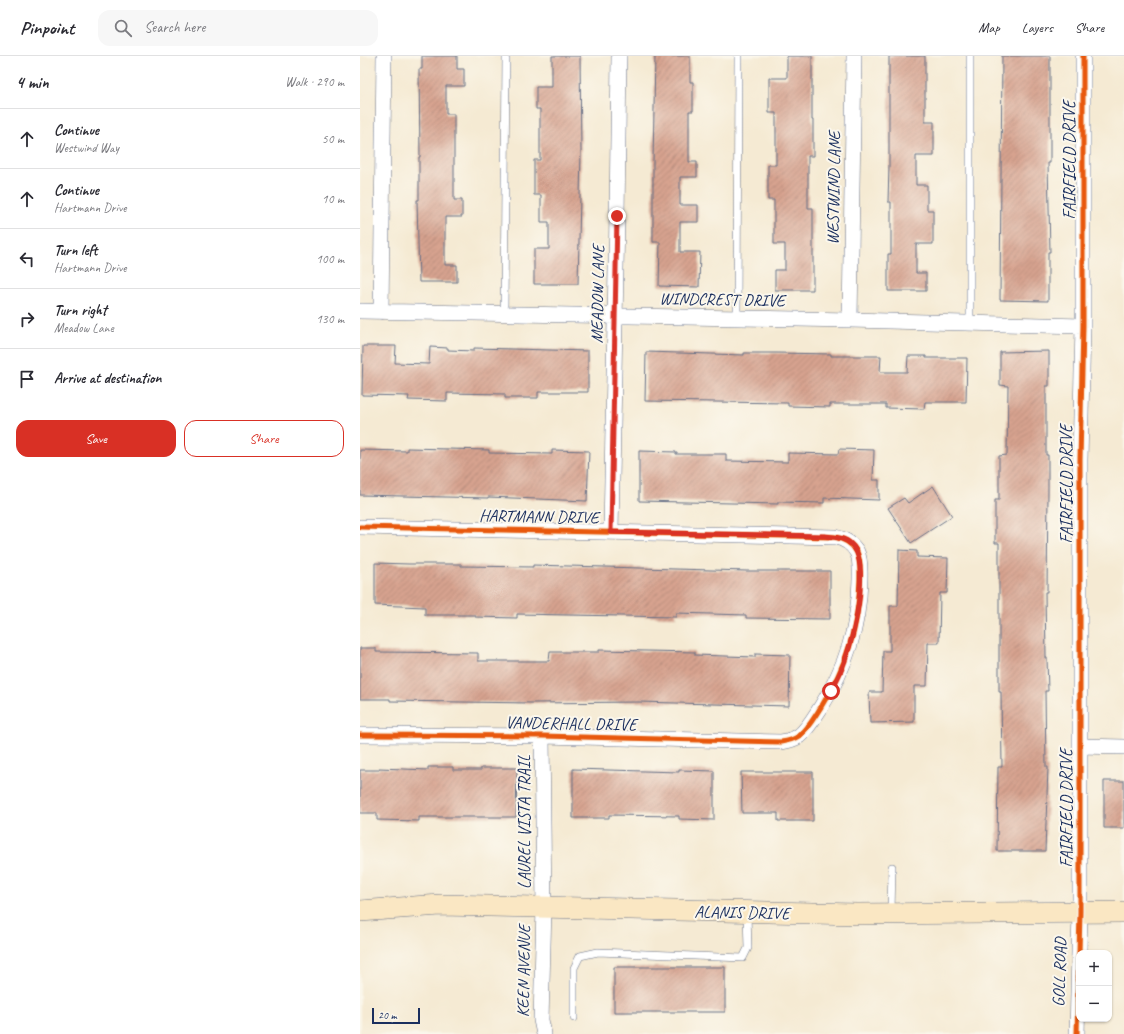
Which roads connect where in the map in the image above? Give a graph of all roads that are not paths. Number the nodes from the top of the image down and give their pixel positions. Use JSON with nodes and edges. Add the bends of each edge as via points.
{"nodes":[{"id":1,"x":384,"y":56,"type":"edge"},
{"id":2,"x":506,"y":56,"type":"edge"},
{"id":3,"x":619,"y":56,"type":"edge"},
{"id":4,"x":738,"y":56,"type":"edge"},
{"id":5,"x":854,"y":56,"type":"edge"},
{"id":6,"x":970,"y":56,"type":"edge"},
{"id":7,"x":1083,"y":56,"type":"edge"},
{"id":8,"x":360,"y":311,"type":"edge"},
{"id":9,"x":381,"y":312,"type":"junction"},
{"id":10,"x":504,"y":314,"type":"junction"},
{"id":11,"x":615,"y":316,"type":"junction"},
{"id":12,"x":737,"y":318,"type":"junction"},
{"id":13,"x":850,"y":320,"type":"junction"},
{"id":14,"x":970,"y":324,"type":"junction"},
{"id":15,"x":1083,"y":326,"type":"junction"},
{"id":16,"x":360,"y":527,"type":"edge"},
{"id":17,"x":611,"y":532,"type":"junction"},
{"id":18,"x":360,"y":735,"type":"edge"},
{"id":19,"x":542,"y":736,"type":"junction"},
{"id":20,"x":782,"y":742,"type":"joint"},
{"id":21,"x":1080,"y":746,"type":"junction"},
{"id":22,"x":1124,"y":747,"type":"edge"},
{"id":23,"x":892,"y":867,"type":"dead end"},
{"id":24,"x":544,"y":908,"type":"junction"},
{"id":25,"x":360,"y":911,"type":"edge"},
{"id":26,"x":747,"y":912,"type":"junction"},
{"id":27,"x":1080,"y":912,"type":"junction"},
{"id":28,"x":1124,"y":912,"type":"edge"},
{"id":29,"x":891,"y":914,"type":"junction"},
{"id":30,"x":574,"y":1018,"type":"dead end"},
{"id":31,"x":544,"y":1034,"type":"edge"},
{"id":32,"x":1077,"y":1034,"type":"edge"}],
"edges":[{"from":1,"to":9,"type":"street"},
{"from":2,"to":10,"type":"lane"},
{"from":3,"to":11,"type":"street","name":"MEADOW LANE"},
{"from":4,"to":12,"type":"lane"},
{"from":5,"to":13,"type":"street","name":"WESTWIND LANE"},
{"from":6,"to":14,"type":"lane"},
{"from":7,"to":15,"type":"street","name":"FAIRFIELD DRIVE"},
{"from":8,"to":9,"type":"street","name":"WINDCREST DRIVE"},
{"from":9,"to":10,"type":"street","name":"WINDCREST DRIVE"},
{"from":10,"to":11,"type":"street","name":"WINDCREST DRIVE"},
{"from":11,"to":12,"type":"street","name":"WINDCREST DRIVE"},
{"from":11,"to":17,"type":"street","name":"MEADOW LANE"},
{"from":12,"to":13,"type":"street","name":"WINDCREST DRIVE"},
{"from":13,"to":14,"type":"street","name":"WINDCREST DRIVE"},
{"from":14,"to":15,"type":"street","name":"WINDCREST DRIVE"},
{"from":15,"to":21,"type":"street","name":"FAIRFIELD DRIVE","via":[[1080,460]]},
{"from":16,"to":17,"type":"street","name":"HARTMANN DRIVE"},
{"from":17,"to":20,"type":"street","name":"HARTMANN DRIVE","via":[[835,537],[850,542],[859,559],[860,574],[856,616],[843,667],[831,691],[799,736]]},
{"from":18,"to":19,"type":"street","name":"VANDERHALL DRIVE"},
{"from":19,"to":20,"type":"street","name":"VANDERHALL DRIVE"},
{"from":19,"to":24,"type":"street","name":"LAUREL VISTA TRAIL"},
{"from":21,"to":22,"type":"street"},
{"from":21,"to":27,"type":"street","name":"FAIRFIELD DRIVE"},
{"from":23,"to":29,"type":"lane"},
{"from":24,"to":25,"type":"main road","name":"ALANIS DRIVE","via":[[440,905]]},
{"from":24,"to":26,"type":"main road","name":"ALANIS DRIVE"},
{"from":24,"to":31,"type":"street","name":"KEEN AVENUE","via":[[541,1020]]},
{"from":26,"to":29,"type":"main road","name":"ALANIS DRIVE"},
{"from":26,"to":30,"type":"lane","via":[[748,948],[743,958],[598,952],[580,956],[574,968]]},
{"from":27,"to":28,"type":"main road","name":"ALANIS DRIVE"},
{"from":27,"to":29,"type":"main road","name":"ALANIS DRIVE"},
{"from":27,"to":32,"type":"street","name":"GOLL ROAD"}]}
